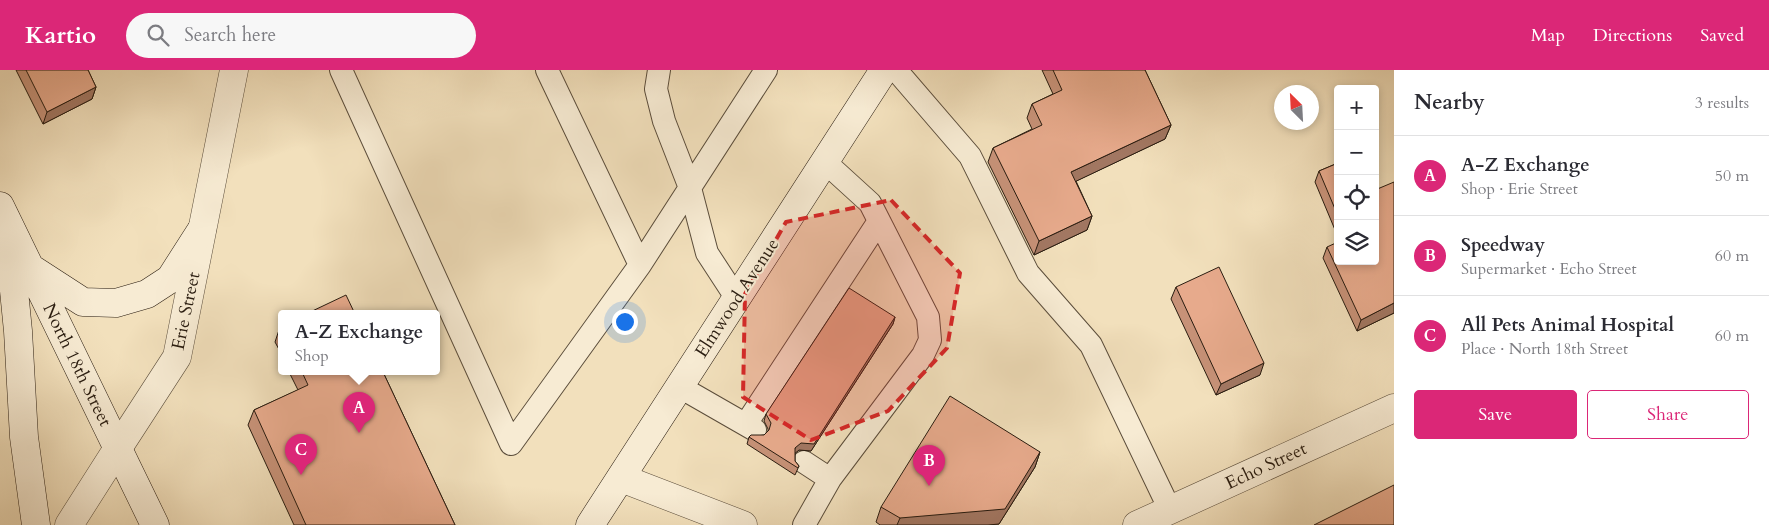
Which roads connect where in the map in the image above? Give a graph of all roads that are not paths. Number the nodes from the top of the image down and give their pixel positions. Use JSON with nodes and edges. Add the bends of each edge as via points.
{"nodes":[{"id":1,"x":234,"y":70,"type":"edge"},
{"id":2,"x":341,"y":70,"type":"edge"},
{"id":3,"x":547,"y":70,"type":"edge"},
{"id":4,"x":659,"y":70,"type":"edge"},
{"id":5,"x":766,"y":70,"type":"edge"},
{"id":6,"x":884,"y":70,"type":"edge"},
{"id":7,"x":896,"y":70,"type":"edge"},
{"id":8,"x":825,"y":162,"type":"junction"},
{"id":9,"x":690,"y":188,"type":"junction"},
{"id":10,"x":3,"y":212,"type":"edge"},
{"id":11,"x":879,"y":221,"type":"junction"},
{"id":12,"x":202,"y":230,"type":"junction"},
{"id":13,"x":640,"y":265,"type":"junction"},
{"id":14,"x":29,"y":267,"type":"junction"},
{"id":15,"x":737,"y":299,"type":"junction"},
{"id":16,"x":680,"y":387,"type":"junction"},
{"id":17,"x":1394,"y":408,"type":"edge"},
{"id":18,"x":118,"y":448,"type":"junction"},
{"id":19,"x":804,"y":462,"type":"dead end"},
{"id":20,"x":621,"y":478,"type":"junction"},
{"id":21,"x":830,"y":479,"type":"junction"},
{"id":22,"x":1170,"y":510,"type":"junction"},
{"id":23,"x":36,"y":525,"type":"edge"},
{"id":24,"x":69,"y":525,"type":"edge"},
{"id":25,"x":155,"y":525,"type":"edge"},
{"id":26,"x":590,"y":525,"type":"edge"},
{"id":27,"x":743,"y":525,"type":"edge"},
{"id":28,"x":804,"y":525,"type":"edge"},
{"id":29,"x":1137,"y":525,"type":"edge"}],
"edges":[{"from":1,"to":12,"type":"main road","name":"Erie Street"},
{"from":2,"to":13,"type":"lane","via":[[511,444]]},
{"from":3,"to":13,"type":"lane"},
{"from":4,"to":9,"type":"lane","via":[[656,89],[664,121]]},
{"from":5,"to":9,"type":"lane"},
{"from":6,"to":8,"type":"main road","name":"Elmwood Avenue"},
{"from":7,"to":22,"type":"lane","via":[[970,156],[1028,273],[1091,345]]},
{"from":8,"to":11,"type":"lane","via":[[870,203]]},
{"from":8,"to":15,"type":"main road","name":"Elmwood Avenue"},
{"from":9,"to":13,"type":"lane"},
{"from":9,"to":15,"type":"lane","via":[[708,253]]},
{"from":10,"to":14,"type":"main road","name":"North 18th Street"},
{"from":10,"to":23,"type":"main road","via":[[18,331],[24,437]]},
{"from":11,"to":16,"type":"lane","via":[[751,427]]},
{"from":11,"to":21,"type":"lane","via":[[928,317],[930,340],[923,355]]},
{"from":12,"to":14,"type":"main road","via":[[170,279],[147,294],[116,304],[83,302]]},
{"from":12,"to":18,"type":"main road","name":"Erie Street","via":[[177,358]]},
{"from":14,"to":18,"type":"main road","name":"North 18th Street"},
{"from":15,"to":16,"type":"main road","name":"Elmwood Avenue"},
{"from":16,"to":20,"type":"main road","name":"Elmwood Avenue"},
{"from":17,"to":22,"type":"main road","name":"Echo Street"},
{"from":18,"to":24,"type":"main road","name":"Erie Street"},
{"from":18,"to":25,"type":"main road","name":"North 18th Street"},
{"from":19,"to":21,"type":"lane"},
{"from":20,"to":26,"type":"main road","name":"Elmwood Avenue"},
{"from":20,"to":27,"type":"main road"},
{"from":21,"to":28,"type":"lane"},
{"from":22,"to":29,"type":"main road","name":"Echo Street"}]}
